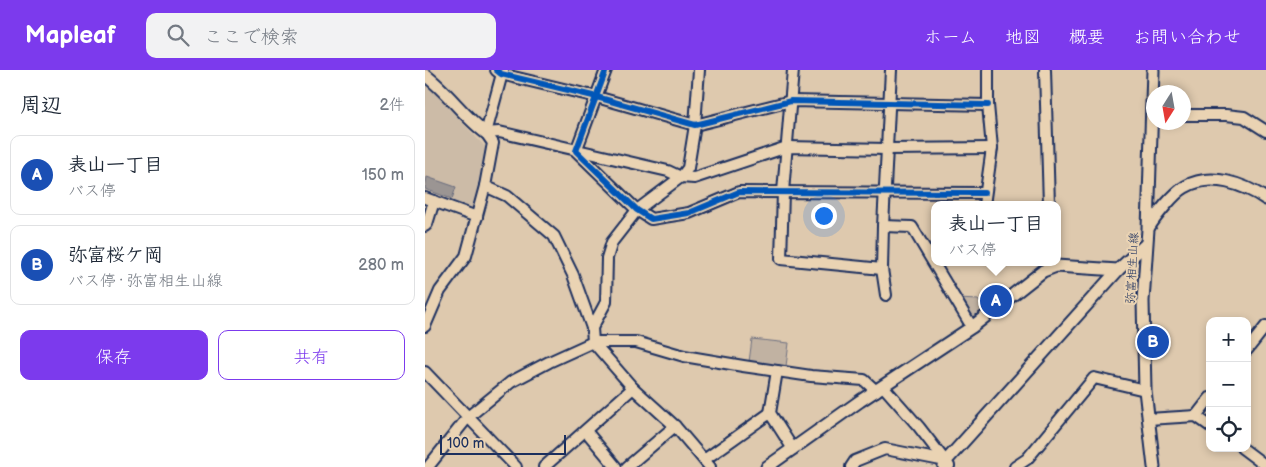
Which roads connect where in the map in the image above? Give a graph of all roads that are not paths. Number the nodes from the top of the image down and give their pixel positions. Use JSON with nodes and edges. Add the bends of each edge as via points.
{"nodes":[{"id":1,"x":605,"y":70,"type":"edge"},
{"id":2,"x":793,"y":70,"type":"edge"},
{"id":3,"x":891,"y":70,"type":"edge"},
{"id":4,"x":988,"y":70,"type":"edge"},
{"id":5,"x":1045,"y":70,"type":"edge"},
{"id":6,"x":1153,"y":70,"type":"edge"},
{"id":7,"x":500,"y":71,"type":"edge"},
{"id":8,"x":696,"y":71,"type":"edge"},
{"id":9,"x":425,"y":75,"type":"edge"},
{"id":10,"x":1153,"y":85,"type":"edge"},
{"id":11,"x":596,"y":97,"type":"junction"},
{"id":12,"x":791,"y":101,"type":"junction"},
{"id":13,"x":889,"y":103,"type":"junction"},
{"id":14,"x":988,"y":105,"type":"junction"},
{"id":15,"x":1191,"y":115,"type":"edge"},
{"id":16,"x":695,"y":125,"type":"junction"},
{"id":17,"x":1151,"y":130,"type":"edge"},
{"id":18,"x":1266,"y":131,"type":"edge"},
{"id":19,"x":486,"y":133,"type":"junction"},
{"id":20,"x":787,"y":147,"type":"junction"},
{"id":21,"x":992,"y":148,"type":"junction"},
{"id":22,"x":887,"y":149,"type":"junction"},
{"id":23,"x":576,"y":151,"type":"junction"},
{"id":24,"x":681,"y":177,"type":"junction"},
{"id":25,"x":485,"y":186,"type":"junction"},
{"id":26,"x":783,"y":192,"type":"junction"},
{"id":27,"x":885,"y":193,"type":"junction"},
{"id":28,"x":984,"y":193,"type":"junction"},
{"id":29,"x":430,"y":199,"type":"edge"},
{"id":30,"x":1266,"y":199,"type":"edge"},
{"id":31,"x":984,"y":201,"type":"edge"},
{"id":32,"x":1049,"y":201,"type":"edge"},
{"id":33,"x":637,"y":210,"type":"junction"},
{"id":34,"x":477,"y":216,"type":"junction"},
{"id":35,"x":425,"y":226,"type":"edge"},
{"id":36,"x":883,"y":226,"type":"junction"},
{"id":37,"x":1148,"y":229,"type":"junction"},
{"id":38,"x":1146,"y":244,"type":"junction"},
{"id":39,"x":931,"y":259,"type":"edge"},
{"id":40,"x":1061,"y":264,"type":"edge"},
{"id":41,"x":935,"y":266,"type":"edge"},
{"id":42,"x":1052,"y":266,"type":"edge"},
{"id":43,"x":882,"y":269,"type":"junction"},
{"id":44,"x":1119,"y":270,"type":"junction"},
{"id":45,"x":886,"y":295,"type":"dead end"},
{"id":46,"x":425,"y":326,"type":"edge"},
{"id":47,"x":1266,"y":326,"type":"edge"},
{"id":48,"x":971,"y":327,"type":"junction"},
{"id":49,"x":592,"y":328,"type":"junction"},
{"id":50,"x":593,"y":342,"type":"junction"},
{"id":51,"x":1251,"y":345,"type":"edge"},
{"id":52,"x":777,"y":371,"type":"junction"},
{"id":53,"x":425,"y":372,"type":"edge"},
{"id":54,"x":633,"y":388,"type":"junction"},
{"id":55,"x":880,"y":388,"type":"junction"},
{"id":56,"x":1145,"y":390,"type":"junction"},
{"id":57,"x":1206,"y":403,"type":"edge"},
{"id":58,"x":770,"y":413,"type":"junction"},
{"id":59,"x":1195,"y":416,"type":"junction"},
{"id":60,"x":468,"y":417,"type":"junction"},
{"id":61,"x":1148,"y":419,"type":"junction"},
{"id":62,"x":1206,"y":423,"type":"edge"},
{"id":63,"x":675,"y":426,"type":"junction"},
{"id":64,"x":586,"y":431,"type":"junction"},
{"id":65,"x":793,"y":449,"type":"junction"},
{"id":66,"x":1247,"y":452,"type":"edge"},
{"id":67,"x":707,"y":464,"type":"edge"},
{"id":68,"x":947,"y":465,"type":"edge"},
{"id":69,"x":1266,"y":466,"type":"edge"},
{"id":70,"x":428,"y":467,"type":"edge"},
{"id":71,"x":516,"y":467,"type":"edge"},
{"id":72,"x":544,"y":467,"type":"edge"},
{"id":73,"x":616,"y":467,"type":"edge"},
{"id":74,"x":627,"y":467,"type":"edge"},
{"id":75,"x":767,"y":467,"type":"edge"},
{"id":76,"x":851,"y":467,"type":"edge"},
{"id":77,"x":1015,"y":467,"type":"edge"},
{"id":78,"x":1153,"y":467,"type":"edge"}],
"edges":[{"from":1,"to":11,"type":"street"},
{"from":2,"to":12,"type":"street"},
{"from":3,"to":13,"type":"street"},
{"from":4,"to":14,"type":"street"},
{"from":5,"to":32,"type":"street"},
{"from":6,"to":10,"type":"street","name":"弥富相生山線"},
{"from":7,"to":11,"type":"street"},
{"from":7,"to":19,"type":"street"},
{"from":8,"to":16,"type":"street"},
{"from":9,"to":19,"type":"street"},
{"from":11,"to":16,"type":"street"},
{"from":11,"to":23,"type":"street"},
{"from":12,"to":13,"type":"street"},
{"from":12,"to":16,"type":"street"},
{"from":12,"to":20,"type":"street"},
{"from":13,"to":14,"type":"street"},
{"from":13,"to":22,"type":"street"},
{"from":14,"to":21,"type":"street"},
{"from":15,"to":18,"type":"street","via":[[1244,117]]},
{"from":16,"to":24,"type":"street","via":[[688,168]]},
{"from":17,"to":37,"type":"street","name":"弥富相生山線"},
{"from":19,"to":23,"type":"street","via":[[499,132]]},
{"from":19,"to":25,"type":"street","via":[[493,143]]},
{"from":20,"to":22,"type":"street"},
{"from":20,"to":24,"type":"street","via":[[694,178]]},
{"from":20,"to":26,"type":"street"},
{"from":21,"to":22,"type":"street"},
{"from":21,"to":28,"type":"street"},
{"from":22,"to":27,"type":"street"},
{"from":23,"to":24,"type":"street","via":[[668,171]]},
{"from":23,"to":33,"type":"street"},
{"from":24,"to":33,"type":"street"},
{"from":25,"to":34,"type":"street"},
{"from":25,"to":49,"type":"street","via":[[507,196],[554,236],[573,275]]},
{"from":26,"to":27,"type":"street"},
{"from":26,"to":33,"type":"street","via":[[739,192],[689,213],[665,218],[651,219]]},
{"from":26,"to":43,"type":"street","via":[[781,259]]},
{"from":27,"to":28,"type":"street"},
{"from":27,"to":36,"type":"street"},
{"from":28,"to":31,"type":"street"},
{"from":29,"to":34,"type":"street"},
{"from":29,"to":35,"type":"street"},
{"from":30,"to":37,"type":"street","via":[[1236,183],[1203,180],[1184,187],[1155,216]]},
{"from":33,"to":49,"type":"street","via":[[612,242],[607,258],[606,302]]},
{"from":34,"to":46,"type":"street","via":[[466,256],[440,291]]},
{"from":36,"to":39,"type":"street","via":[[912,227]]},
{"from":36,"to":43,"type":"street"},
{"from":37,"to":38,"type":"street","name":"弥富相生山線"},
{"from":38,"to":44,"type":"street"},
{"from":38,"to":56,"type":"street","name":"弥富相生山線","via":[[1143,301]]},
{"from":40,"to":44,"type":"street"},
{"from":41,"to":48,"type":"street"},
{"from":42,"to":48,"type":"street"},
{"from":43,"to":45,"type":"street"},
{"from":44,"to":68,"type":"street"},
{"from":47,"to":51,"type":"street"},
{"from":48,"to":55,"type":"street"},
{"from":49,"to":50,"type":"street"},
{"from":50,"to":52,"type":"street","via":[[636,342],[684,356]]},
{"from":50,"to":54,"type":"street"},
{"from":50,"to":60,"type":"street","via":[[511,382]]},
{"from":52,"to":55,"type":"street","via":[[864,380]]},
{"from":52,"to":58,"type":"street"},
{"from":53,"to":60,"type":"street"},
{"from":54,"to":63,"type":"street"},
{"from":54,"to":64,"type":"street"},
{"from":55,"to":65,"type":"street"},
{"from":55,"to":68,"type":"street"},
{"from":56,"to":61,"type":"street","name":"弥富相生山線"},
{"from":56,"to":77,"type":"street","via":[[1094,378],[1027,460]]},
{"from":57,"to":59,"type":"street"},
{"from":58,"to":65,"type":"street"},
{"from":58,"to":67,"type":"street"},
{"from":59,"to":61,"type":"street"},
{"from":59,"to":62,"type":"street"},
{"from":60,"to":70,"type":"street"},
{"from":60,"to":71,"type":"street"},
{"from":61,"to":78,"type":"street","name":"弥富相生山線"},
{"from":63,"to":67,"type":"street"},
{"from":63,"to":74,"type":"street"},
{"from":64,"to":72,"type":"street"},
{"from":64,"to":73,"type":"street"},
{"from":65,"to":75,"type":"street"},
{"from":66,"to":69,"type":"street"},
{"from":68,"to":76,"type":"street","via":[[885,450],[855,461]]}]}
